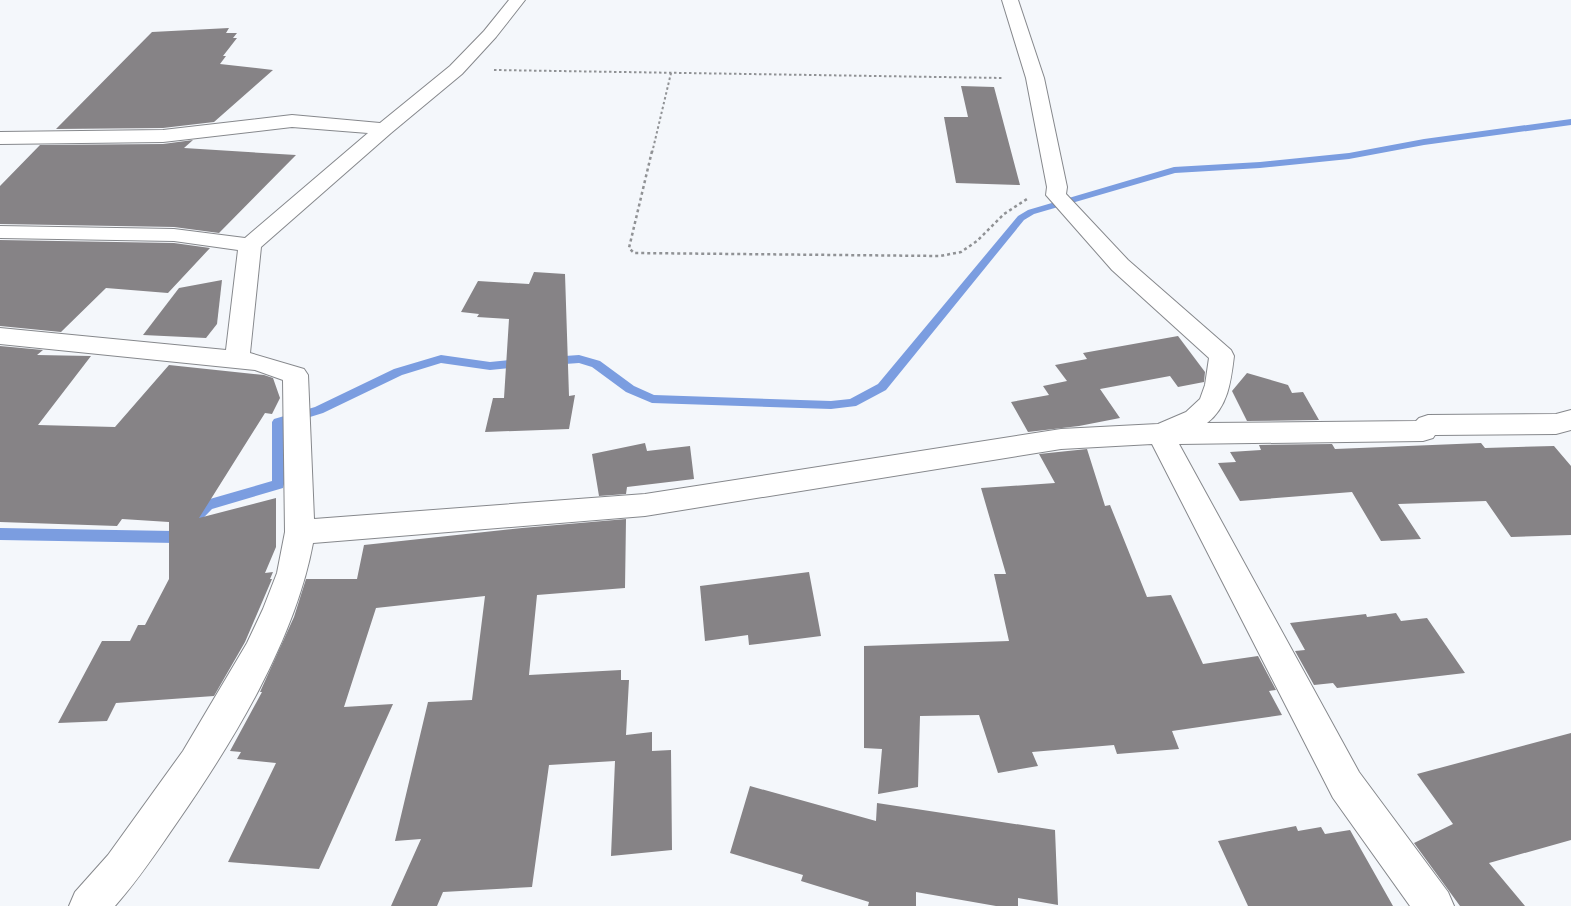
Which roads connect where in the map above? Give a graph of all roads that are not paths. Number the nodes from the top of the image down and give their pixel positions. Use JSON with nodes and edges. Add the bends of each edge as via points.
{"nodes":[{"id":1,"x":517,"y":0,"type":"edge"},
{"id":2,"x":1010,"y":0,"type":"edge"},
{"id":3,"x":384,"y":129,"type":"junction"},
{"id":4,"x":2,"y":141,"type":"edge"},
{"id":5,"x":0,"y":232,"type":"edge"},
{"id":6,"x":250,"y":245,"type":"junction"},
{"id":7,"x":0,"y":336,"type":"edge"},
{"id":8,"x":237,"y":360,"type":"junction"},
{"id":9,"x":1571,"y":420,"type":"edge"},
{"id":10,"x":1160,"y":434,"type":"junction"},
{"id":11,"x":300,"y":532,"type":"junction"},
{"id":12,"x":89,"y":906,"type":"edge"},
{"id":13,"x":1434,"y":906,"type":"edge"}],
"edges":[{"from":1,"to":3,"type":"street","via":[[456,70]]},
{"from":2,"to":10,"type":"street","via":[[1035,78],[1061,198],[1120,265],[1222,356],[1218,390],[1210,406],[1192,422]]},
{"from":3,"to":4,"type":"street","via":[[292,121],[163,136]]},
{"from":3,"to":6,"type":"street"},
{"from":5,"to":6,"type":"street","via":[[174,235]]},
{"from":6,"to":8,"type":"street"},
{"from":7,"to":8,"type":"street"},
{"from":8,"to":11,"type":"street","via":[[257,362],[295,375]]},
{"from":9,"to":10,"type":"street","via":[[1556,424],[1428,425],[1423,431]]},
{"from":10,"to":11,"type":"street","via":[[1061,439],[645,505]]},
{"from":10,"to":13,"type":"street","via":[[1346,785]]},
{"from":11,"to":12,"type":"street","via":[[292,572],[279,609],[230,707],[196,764],[122,869]]}]}
